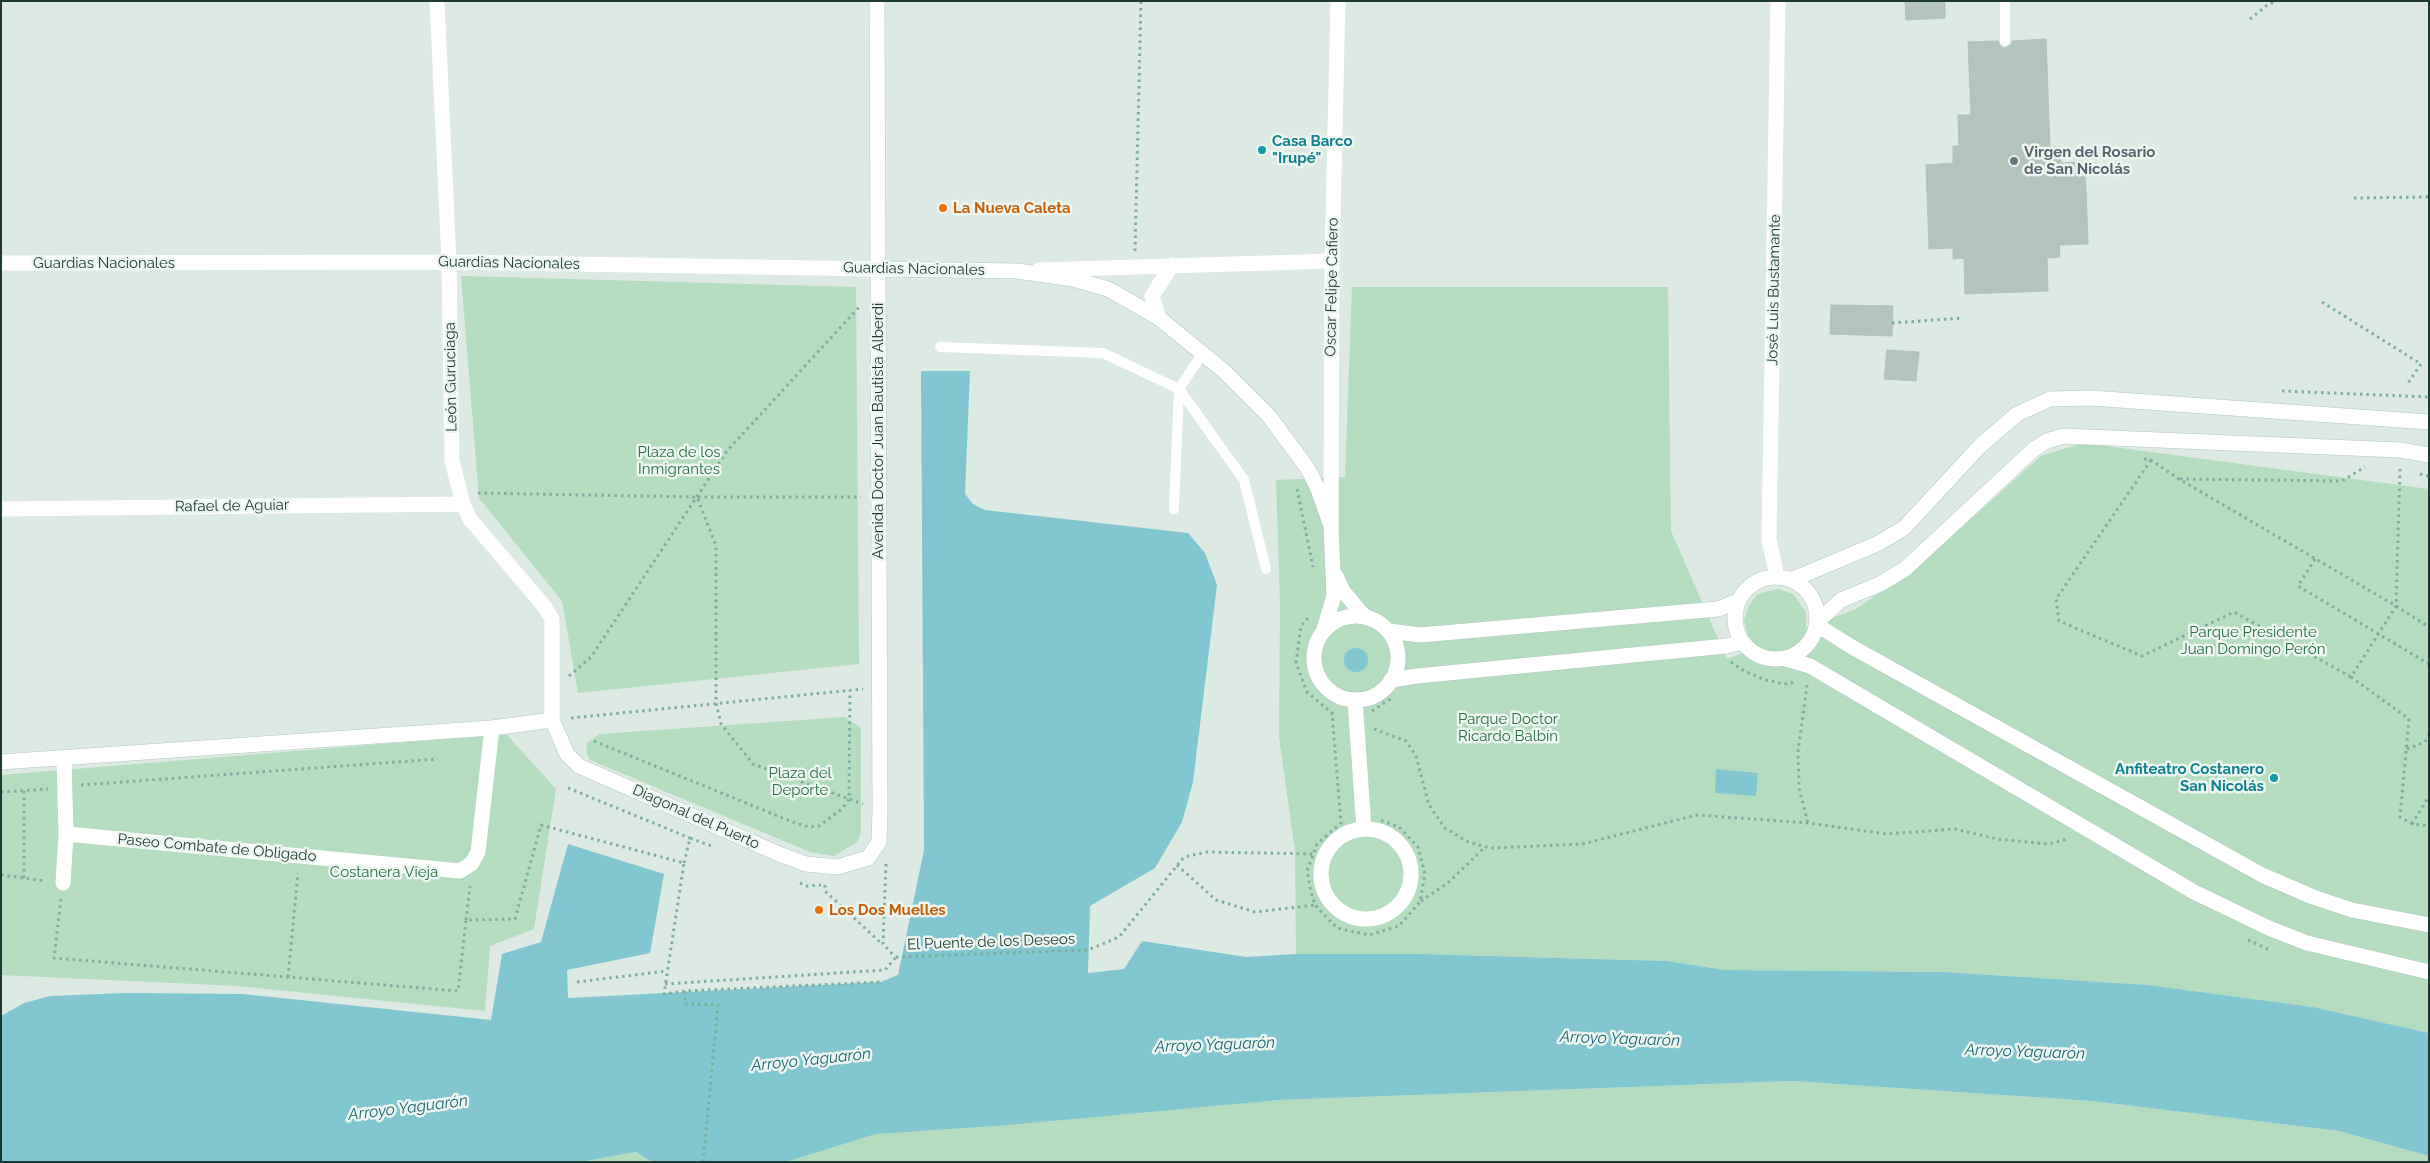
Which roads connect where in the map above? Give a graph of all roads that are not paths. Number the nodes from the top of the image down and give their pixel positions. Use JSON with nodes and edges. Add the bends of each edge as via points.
{"nodes":[{"id":1,"x":437,"y":1,"type":"edge"},
{"id":2,"x":877,"y":1,"type":"edge"},
{"id":3,"x":1338,"y":1,"type":"edge"},
{"id":4,"x":1778,"y":1,"type":"edge"},
{"id":5,"x":2005,"y":1,"type":"edge"},
{"id":6,"x":2006,"y":41,"type":"dead end"},
{"id":7,"x":1332,"y":261,"type":"junction"},
{"id":8,"x":449,"y":262,"type":"junction"},
{"id":9,"x":1,"y":263,"type":"edge"},
{"id":10,"x":1172,"y":266,"type":"junction"},
{"id":11,"x":877,"y":269,"type":"junction"},
{"id":12,"x":1018,"y":270,"type":"junction"},
{"id":13,"x":1159,"y":318,"type":"junction"},
{"id":14,"x":940,"y":347,"type":"dead end"},
{"id":15,"x":1202,"y":354,"type":"junction"},
{"id":16,"x":1179,"y":389,"type":"junction"},
{"id":17,"x":2429,"y":422,"type":"edge"},
{"id":18,"x":2429,"y":455,"type":"edge"},
{"id":19,"x":462,"y":498,"type":"junction"},
{"id":20,"x":1174,"y":508,"type":"dead end"},
{"id":21,"x":1,"y":509,"type":"edge"},
{"id":22,"x":1331,"y":526,"type":"junction"},
{"id":23,"x":1266,"y":569,"type":"dead end"},
{"id":24,"x":1334,"y":572,"type":"junction"},
{"id":25,"x":1784,"y":578,"type":"junction"},
{"id":26,"x":1738,"y":601,"type":"junction"},
{"id":27,"x":1372,"y":619,"type":"junction"},
{"id":28,"x":1818,"y":623,"type":"junction"},
{"id":29,"x":1388,"y":631,"type":"junction"},
{"id":30,"x":1323,"y":632,"type":"junction"},
{"id":31,"x":1742,"y":642,"type":"junction"},
{"id":32,"x":1786,"y":659,"type":"junction"},
{"id":33,"x":1392,"y":680,"type":"junction"},
{"id":34,"x":1355,"y":700,"type":"junction"},
{"id":35,"x":552,"y":720,"type":"junction"},
{"id":36,"x":492,"y":728,"type":"junction"},
{"id":37,"x":64,"y":759,"type":"junction"},
{"id":38,"x":1,"y":762,"type":"edge"},
{"id":39,"x":1364,"y":829,"type":"junction"},
{"id":40,"x":66,"y":834,"type":"junction"},
{"id":41,"x":879,"y":842,"type":"joint"},
{"id":42,"x":63,"y":883,"type":"road end"},
{"id":43,"x":2429,"y":926,"type":"edge"},
{"id":44,"x":2429,"y":972,"type":"edge"}],
"edges":[{"from":1,"to":8,"type":"main road","name":"León Guruciaga"},
{"from":2,"to":11,"type":"main road","name":"Avenida Doctor Juan Bautista Alberdi"},
{"from":3,"to":7,"type":"main road","name":"Oscar Felipe Cafiero"},
{"from":4,"to":25,"type":"main road","name":"José Luis Bustamante","via":[[1769,539]]},
{"from":5,"to":6,"type":"lane"},
{"from":7,"to":10,"type":"main road","name":"Guardias Nacionales"},
{"from":7,"to":22,"type":"main road","name":"Oscar Felipe Cafiero"},
{"from":8,"to":9,"type":"main road","name":"Guardias Nacionales"},
{"from":8,"to":11,"type":"main road","name":"Guardias Nacionales"},
{"from":8,"to":19,"type":"main road","name":"León Guruciaga","via":[[452,461]]},
{"from":10,"to":12,"type":"main road","name":"Guardias Nacionales"},
{"from":10,"to":13,"type":"main road","via":[[1152,296]]},
{"from":11,"to":12,"type":"main road","name":"Guardias Nacionales"},
{"from":11,"to":41,"type":"main road","name":"Avenida Doctor Juan Bautista Alberdi"},
{"from":12,"to":13,"type":"main road","name":"Guardias Nacionales","via":[[1072,279],[1108,290]]},
{"from":13,"to":15,"type":"main road","name":"Guardias Nacionales"},
{"from":14,"to":16,"type":"lane","via":[[1103,353]]},
{"from":15,"to":16,"type":"lane"},
{"from":15,"to":22,"type":"main road","name":"Guardias Nacionales","via":[[1269,416],[1308,469]]},
{"from":16,"to":20,"type":"lane"},
{"from":16,"to":23,"type":"lane","via":[[1244,480]]},
{"from":17,"to":25,"type":"main road","via":[[2091,398],[2050,400],[2017,414],[1980,446],[1904,528],[1877,544]]},
{"from":18,"to":28,"type":"main road","via":[[2400,450],[2063,436],[2047,440],[1905,569],[1880,584],[1841,600]]},
{"from":19,"to":21,"type":"main road","name":"Rafael de Aguiar"},
{"from":19,"to":35,"type":"main road","name":"León Guruciaga","via":[[470,519],[552,619]]},
{"from":22,"to":24,"type":"main road","name":"Oscar Felipe Cafiero"},
{"from":24,"to":27,"type":"main road","name":"Oscar Felipe Cafiero","via":[[1342,591],[1364,616]]},
{"from":24,"to":30,"type":"main road","name":"Oscar Felipe Cafiero","via":[[1334,596]]},
{"from":25,"to":26,"type":"main road","via":[[1765,578],[1754,583]]},
{"from":25,"to":28,"type":"main road","via":[[1808,592],[1816,606]]},
{"from":26,"to":29,"type":"main road","via":[[1718,609],[1420,635]]},
{"from":26,"to":31,"type":"main road","via":[[1734,618]]},
{"from":27,"to":29,"type":"main road"},
{"from":27,"to":30,"type":"main road","via":[[1351,616],[1331,624]]},
{"from":28,"to":32,"type":"main road","via":[[1807,647]]},
{"from":28,"to":43,"type":"main road","via":[[1852,647],[2262,875],[2352,910]]},
{"from":29,"to":33,"type":"main road","via":[[1398,655]]},
{"from":30,"to":34,"type":"main road","via":[[1314,657],[1318,676],[1330,692]]},
{"from":31,"to":32,"type":"main road","via":[[1761,657]]},
{"from":31,"to":33,"type":"main road"},
{"from":32,"to":44,"type":"main road","via":[[1810,666],[2194,892],[2307,943]]},
{"from":33,"to":34,"type":"main road","via":[[1376,695]]},
{"from":34,"to":39,"type":"main road"},
{"from":35,"to":36,"type":"main road"},
{"from":35,"to":41,"type":"main road","name":"Diagonal del Puerto","via":[[567,754],[579,766],[779,854],[806,864],[837,867],[868,858]]},
{"from":36,"to":37,"type":"main road"},
{"from":36,"to":40,"type":"main road","name":"Paseo Combate de Obligado","via":[[475,857],[460,871]]},
{"from":37,"to":38,"type":"main road"},
{"from":37,"to":40,"type":"main road"},
{"from":39,"to":39,"type":"main road","via":[[1350,832],[1328,850],[1322,863],[1321,877],[1328,897],[1342,913],[1355,919],[1370,920],[1385,916],[1407,895],[1411,880],[1410,864],[1394,838],[1380,831]]},
{"from":40,"to":42,"type":"main road"}]}
